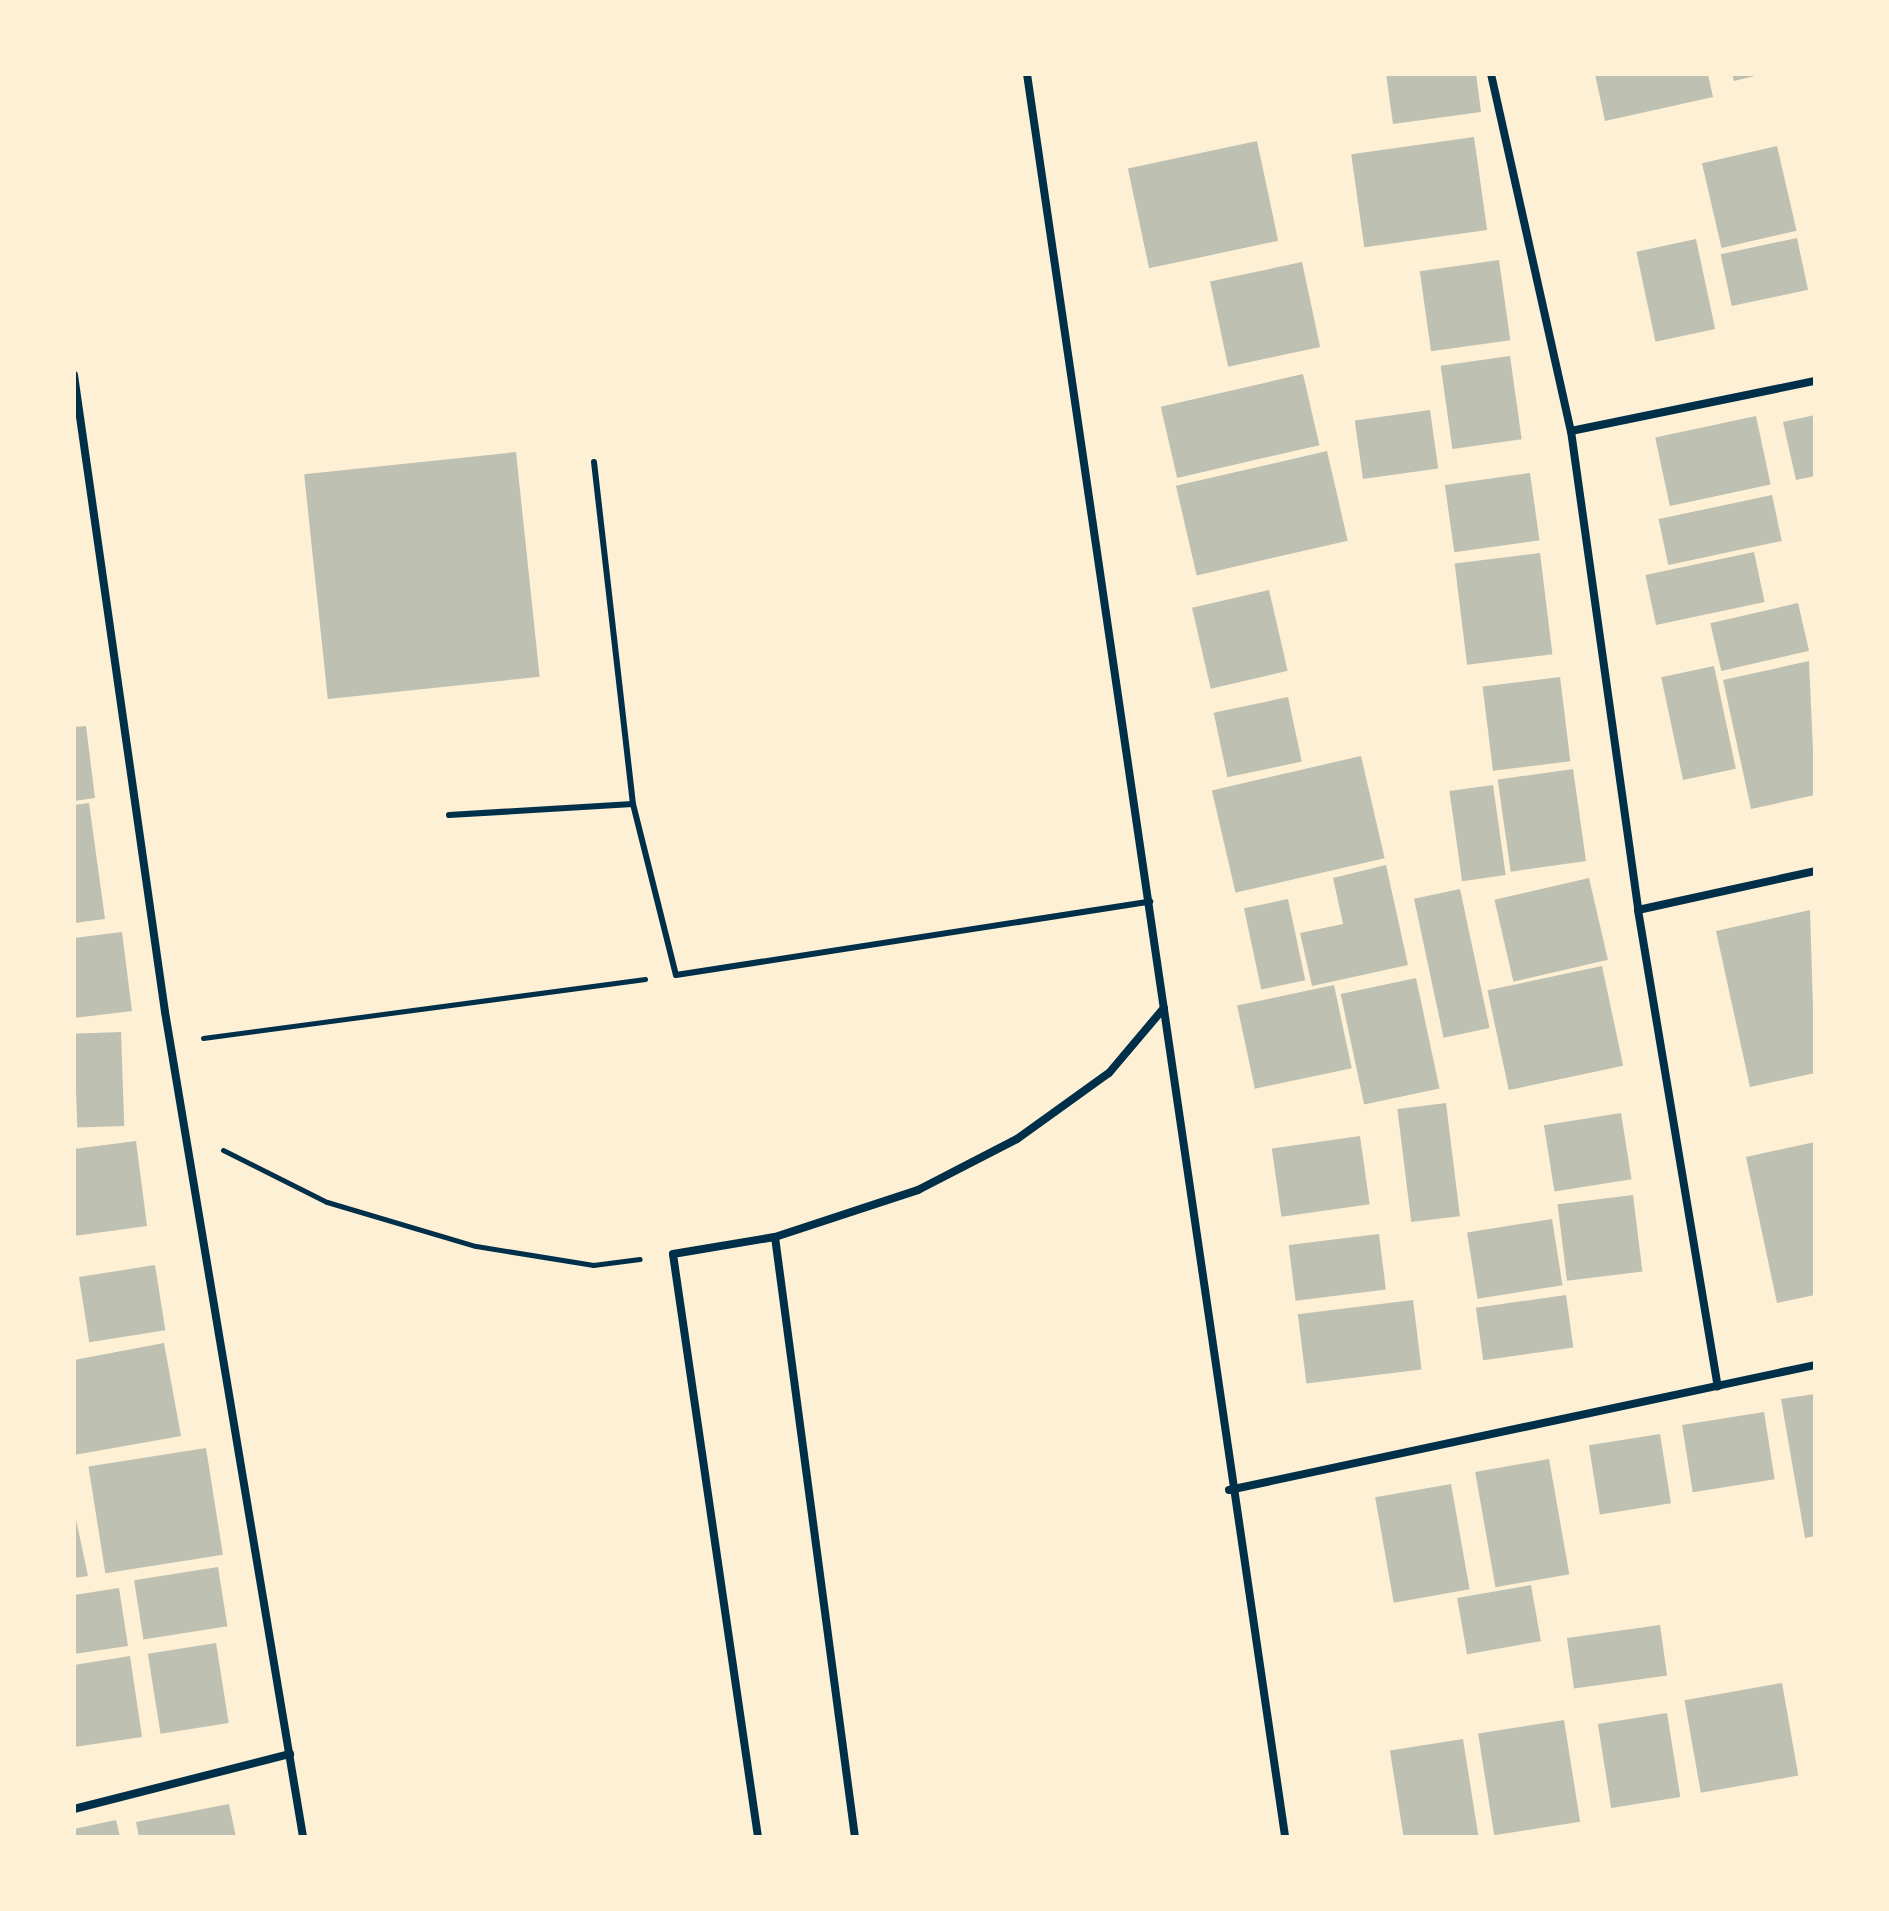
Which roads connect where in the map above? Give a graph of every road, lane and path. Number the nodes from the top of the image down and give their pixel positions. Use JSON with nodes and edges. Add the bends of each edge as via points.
{"nodes":[{"id":1,"x":1027,"y":74,"type":"edge"},
{"id":2,"x":1491,"y":74,"type":"edge"},
{"id":3,"x":74,"y":375,"type":"edge"},
{"id":4,"x":1815,"y":381,"type":"edge"},
{"id":5,"x":1571,"y":431,"type":"junction"},
{"id":6,"x":594,"y":462,"type":"dead end"},
{"id":7,"x":633,"y":804,"type":"junction"},
{"id":8,"x":449,"y":815,"type":"dead end"},
{"id":9,"x":1815,"y":871,"type":"edge"},
{"id":10,"x":1152,"y":901,"type":"junction"},
{"id":11,"x":1638,"y":910,"type":"junction"},
{"id":12,"x":676,"y":975,"type":"junction"},
{"id":13,"x":1164,"y":1008,"type":"junction"},
{"id":14,"x":170,"y":1042,"type":"junction"},
{"id":15,"x":185,"y":1131,"type":"junction"},
{"id":16,"x":775,"y":1237,"type":"junction"},
{"id":17,"x":673,"y":1254,"type":"junction"},
{"id":18,"x":1815,"y":1365,"type":"edge"},
{"id":19,"x":1718,"y":1386,"type":"junction"},
{"id":20,"x":1229,"y":1490,"type":"junction"},
{"id":21,"x":290,"y":1754,"type":"junction"},
{"id":22,"x":74,"y":1809,"type":"edge"},
{"id":23,"x":303,"y":1837,"type":"edge"},
{"id":24,"x":758,"y":1837,"type":"edge"},
{"id":25,"x":855,"y":1837,"type":"edge"},
{"id":26,"x":1285,"y":1837,"type":"edge"}],
"edges":[{"from":1,"to":10,"type":"street"},
{"from":2,"to":5,"type":"street"},
{"from":3,"to":14,"type":"street"},
{"from":4,"to":5,"type":"street"},
{"from":5,"to":11,"type":"street"},
{"from":6,"to":7,"type":"lane"},
{"from":7,"to":8,"type":"lane"},
{"from":7,"to":12,"type":"lane"},
{"from":9,"to":11,"type":"street"},
{"from":10,"to":12,"type":"lane"},
{"from":10,"to":13,"type":"street"},
{"from":11,"to":19,"type":"street"},
{"from":12,"to":14,"type":"path"},
{"from":13,"to":16,"type":"street","via":[[1109,1073],[1017,1139],[918,1190]]},
{"from":13,"to":20,"type":"street"},
{"from":14,"to":15,"type":"street"},
{"from":15,"to":17,"type":"path","via":[[327,1202],[476,1246],[593,1265]]},
{"from":15,"to":21,"type":"street"},
{"from":16,"to":17,"type":"street"},
{"from":16,"to":25,"type":"street"},
{"from":17,"to":24,"type":"street"},
{"from":18,"to":19,"type":"street"},
{"from":19,"to":20,"type":"street"},
{"from":20,"to":26,"type":"street"},
{"from":21,"to":22,"type":"street"},
{"from":21,"to":23,"type":"street"}]}
